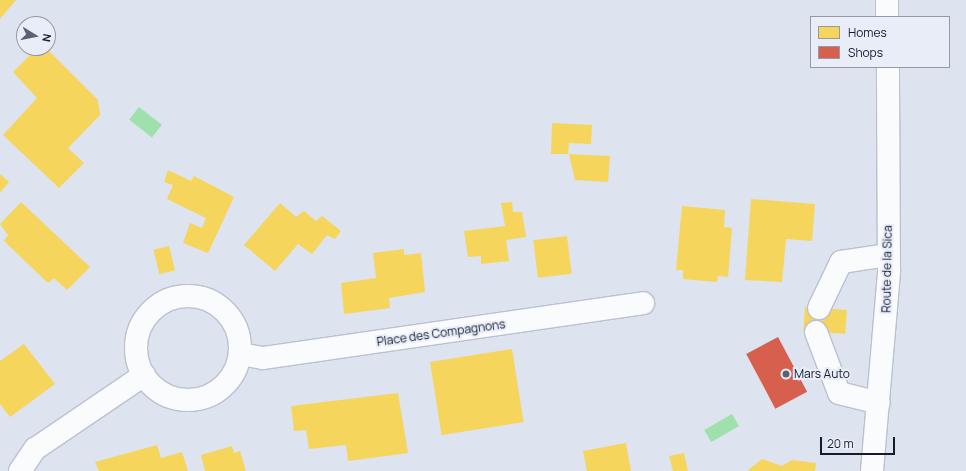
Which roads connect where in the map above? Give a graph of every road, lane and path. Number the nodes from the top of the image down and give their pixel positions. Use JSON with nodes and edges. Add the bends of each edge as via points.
{"nodes":[{"id":1,"x":887,"y":0,"type":"edge"},
{"id":2,"x":887,"y":16,"type":"edge"},
{"id":3,"x":888,"y":68,"type":"edge"},
{"id":4,"x":888,"y":255,"type":"junction"},
{"id":5,"x":643,"y":303,"type":"dead end"},
{"id":6,"x":819,"y":308,"type":"dead end"},
{"id":7,"x":816,"y":332,"type":"dead end"},
{"id":8,"x":240,"y":354,"type":"junction"},
{"id":9,"x":144,"y":376,"type":"junction"},
{"id":10,"x":879,"y":403,"type":"junction"},
{"id":11,"x":20,"y":471,"type":"edge"},
{"id":12,"x":872,"y":471,"type":"edge"}],
"edges":[{"from":1,"to":2,"type":"street"},
{"from":3,"to":4,"type":"street","name":"Route de la Sica"},
{"from":4,"to":6,"type":"street","via":[[841,262]]},
{"from":4,"to":10,"type":"street","name":"Route de la Sica"},
{"from":5,"to":8,"type":"street","name":"Place des Compagnons","via":[[263,358]]},
{"from":7,"to":10,"type":"street","via":[[839,393]]},
{"from":8,"to":9,"type":"street","via":[[235,372],[224,386],[208,396],[190,400],[172,398],[156,389]]},
{"from":8,"to":9,"type":"street","via":[[239,336],[232,319],[218,305],[202,297],[183,296],[165,301],[150,312],[140,328],[136,346]]},
{"from":9,"to":11,"type":"street","via":[[35,449]]},
{"from":10,"to":12,"type":"street","name":"Route de la Sica"}]}
